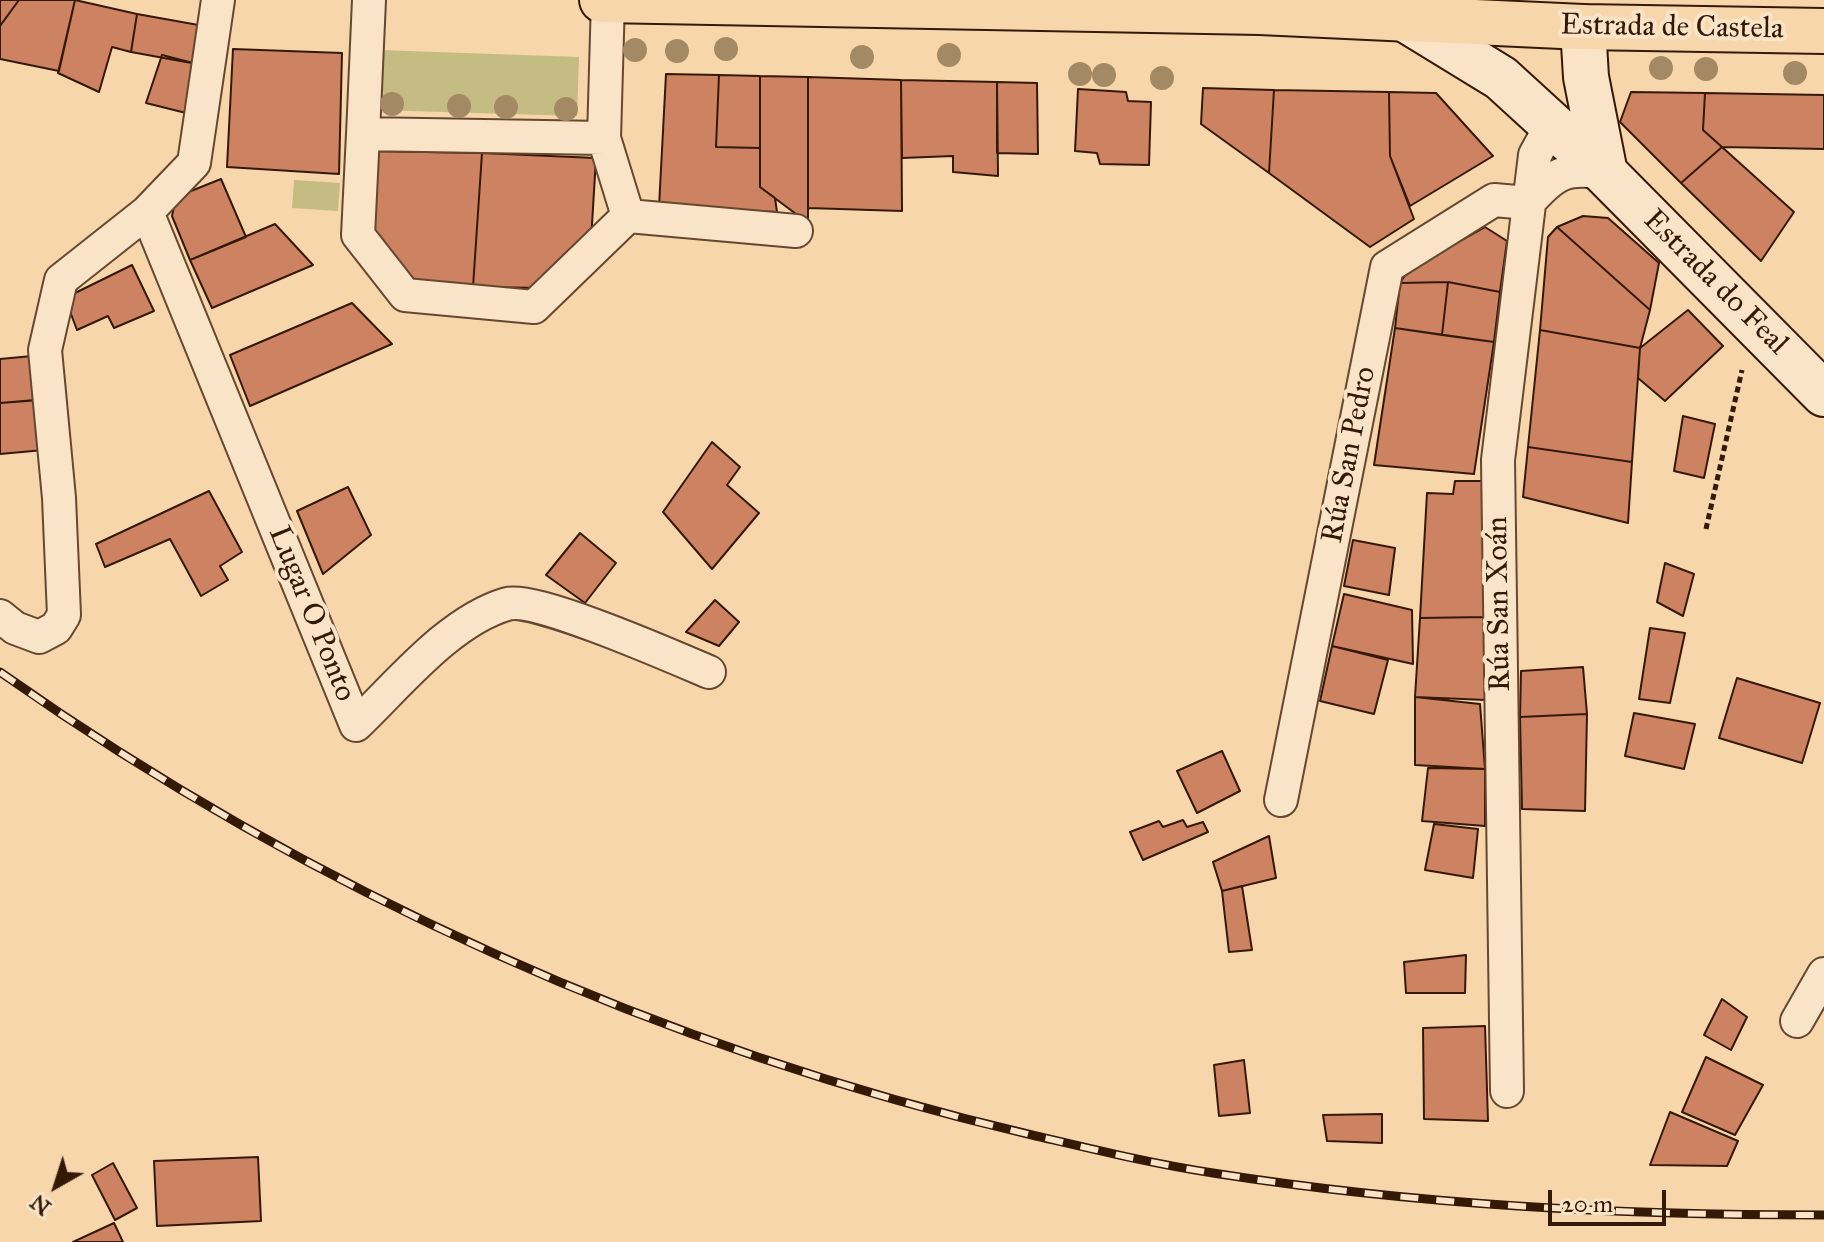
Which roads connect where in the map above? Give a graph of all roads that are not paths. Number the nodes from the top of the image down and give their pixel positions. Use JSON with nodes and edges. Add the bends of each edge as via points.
{"nodes":[{"id":1,"x":218,"y":0,"type":"edge"},
{"id":2,"x":369,"y":0,"type":"edge"},
{"id":3,"x":602,"y":0,"type":"edge"},
{"id":4,"x":608,"y":0,"type":"edge"},
{"id":5,"x":1096,"y":6,"type":"edge"},
{"id":6,"x":1261,"y":6,"type":"edge"},
{"id":7,"x":1403,"y":18,"type":"junction"},
{"id":8,"x":1583,"y":27,"type":"junction"},
{"id":9,"x":1824,"y":31,"type":"edge"},
{"id":10,"x":1590,"y":101,"type":"junction"},
{"id":11,"x":1552,"y":124,"type":"junction"},
{"id":12,"x":363,"y":134,"type":"junction"},
{"id":13,"x":604,"y":138,"type":"junction"},
{"id":14,"x":1605,"y":173,"type":"junction"},
{"id":15,"x":1528,"y":203,"type":"junction"},
{"id":16,"x":147,"y":212,"type":"junction"},
{"id":17,"x":628,"y":216,"type":"junction"},
{"id":18,"x":796,"y":231,"type":"dead end"},
{"id":19,"x":1824,"y":394,"type":"edge"},
{"id":20,"x":0,"y":616,"type":"edge"},
{"id":21,"x":709,"y":672,"type":"dead end"},
{"id":22,"x":1281,"y":800,"type":"dead end"},
{"id":23,"x":1824,"y":974,"type":"edge"},
{"id":24,"x":1797,"y":1021,"type":"dead end"},
{"id":25,"x":1507,"y":1091,"type":"dead end"}],
"edges":[{"from":1,"to":16,"type":"street","via":[[194,163]]},
{"from":2,"to":12,"type":"street"},
{"from":3,"to":4,"type":"main road","name":"Estrada de Castela"},
{"from":4,"to":5,"type":"main road","name":"Estrada de Castela"},
{"from":4,"to":13,"type":"street"},
{"from":5,"to":6,"type":"main road","name":"Estrada de Castela"},
{"from":6,"to":7,"type":"main road","name":"Estrada de Castela"},
{"from":7,"to":8,"type":"main road","name":"Estrada de Castela"},
{"from":7,"to":11,"type":"main road","name":"Estrada do Feal","via":[[1501,78]]},
{"from":8,"to":9,"type":"main road","name":"Estrada de Castela"},
{"from":8,"to":10,"type":"main road"},
{"from":10,"to":11,"type":"main road"},
{"from":10,"to":14,"type":"main road"},
{"from":11,"to":14,"type":"main road","name":"Estrada do Feal"},
{"from":11,"to":15,"type":"street","name":"Rúa San Xoán","via":[[1535,155]]},
{"from":12,"to":13,"type":"street"},
{"from":12,"to":17,"type":"street","via":[[358,235],[405,295],[534,307]]},
{"from":13,"to":17,"type":"street"},
{"from":14,"to":15,"type":"street","via":[[1563,172]]},
{"from":14,"to":19,"type":"main road","name":"Estrada do Feal"},
{"from":15,"to":22,"type":"street","name":"Rúa San Pedro","via":[[1494,200],[1387,267]]},
{"from":15,"to":25,"type":"street","name":"Rúa San Xoán","via":[[1498,460]]},
{"from":16,"to":20,"type":"street","via":[[61,280],[45,350],[64,615],[56,628],[39,637]]},
{"from":16,"to":21,"type":"street","name":"Lugar O Ponto","via":[[356,725],[465,621],[511,602],[607,628]]},
{"from":17,"to":18,"type":"street"},
{"from":23,"to":24,"type":"street"}]}
